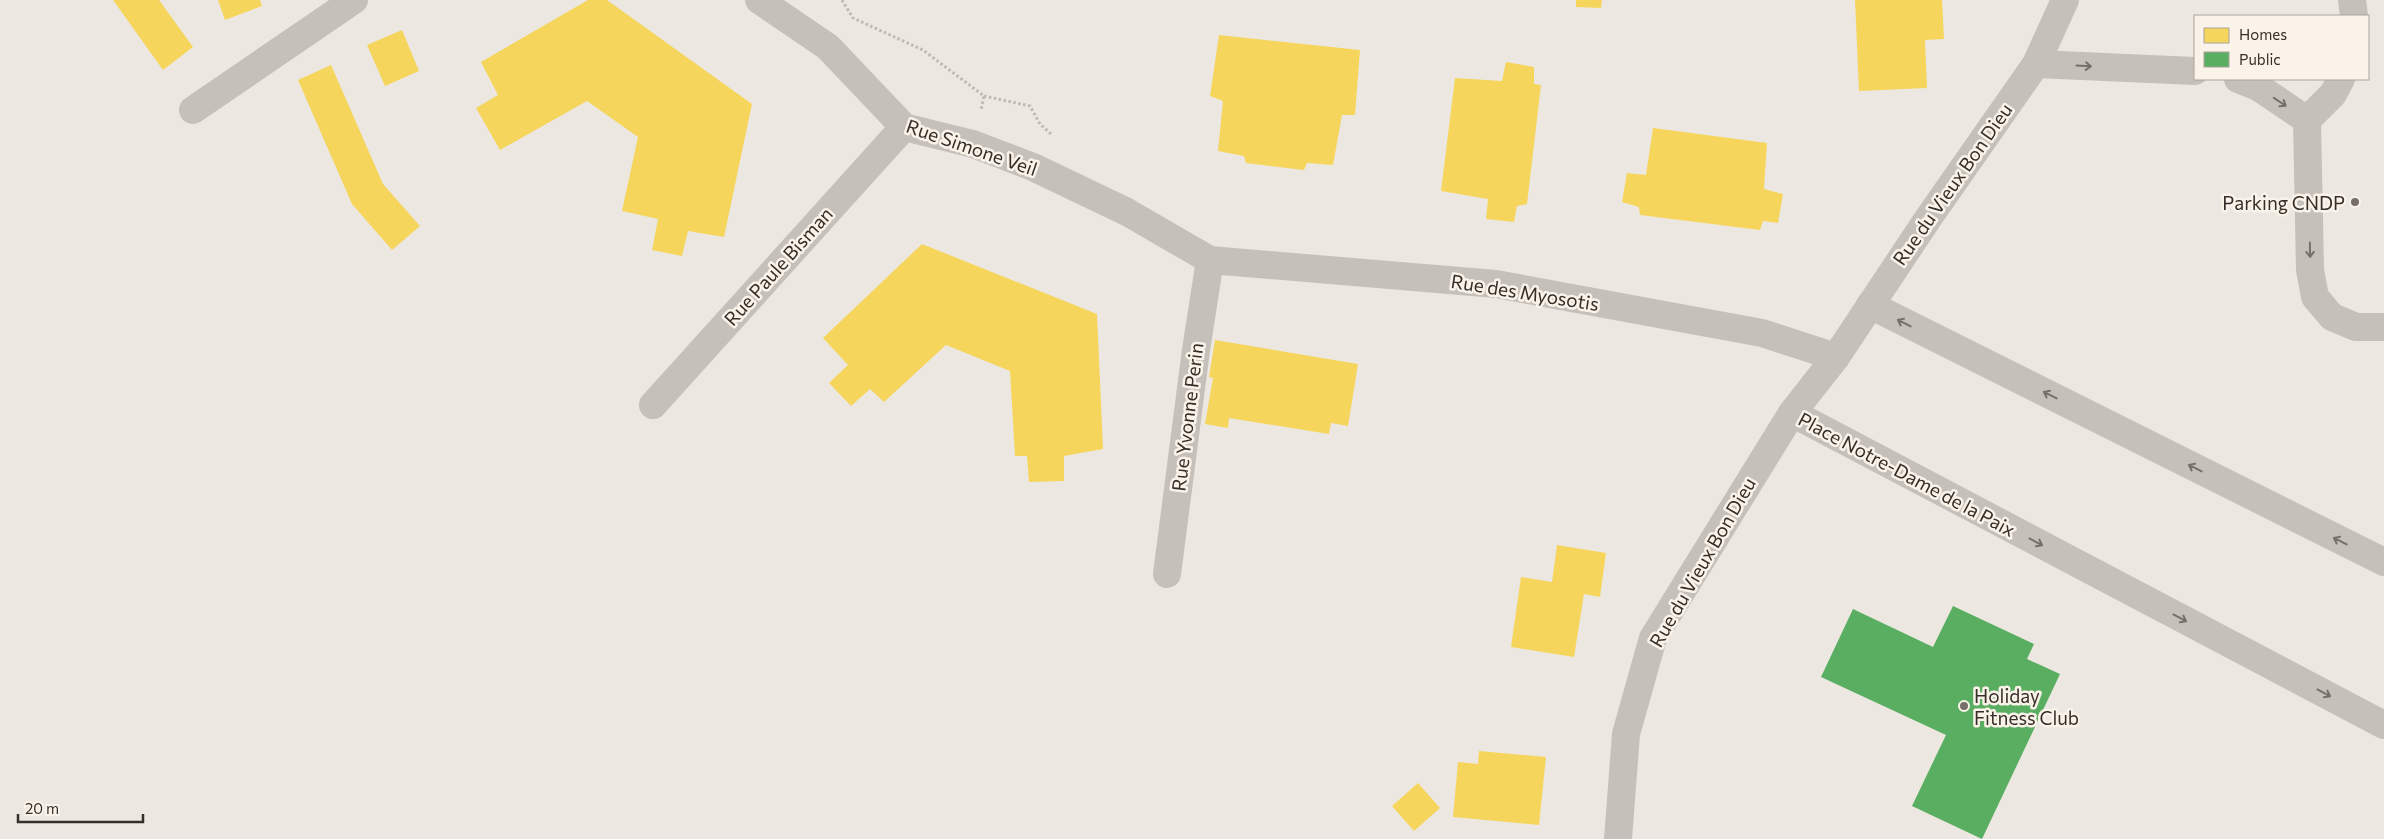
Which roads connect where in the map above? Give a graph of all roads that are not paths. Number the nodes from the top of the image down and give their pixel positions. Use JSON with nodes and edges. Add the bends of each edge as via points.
{"nodes":[{"id":1,"x":354,"y":0,"type":"edge"},
{"id":2,"x":759,"y":0,"type":"edge"},
{"id":3,"x":2065,"y":0,"type":"edge"},
{"id":4,"x":2352,"y":0,"type":"edge"},
{"id":5,"x":2354,"y":15,"type":"edge"},
{"id":6,"x":2036,"y":64,"type":"junction"},
{"id":7,"x":2194,"y":71,"type":"edge"},
{"id":8,"x":2240,"y":80,"type":"edge"},
{"id":9,"x":2340,"y":80,"type":"edge"},
{"id":10,"x":194,"y":110,"type":"dead end"},
{"id":11,"x":2307,"y":120,"type":"junction"},
{"id":12,"x":904,"y":127,"type":"junction"},
{"id":13,"x":1210,"y":260,"type":"junction"},
{"id":14,"x":1870,"y":305,"type":"junction"},
{"id":15,"x":2384,"y":327,"type":"edge"},
{"id":16,"x":1836,"y":357,"type":"junction"},
{"id":17,"x":653,"y":405,"type":"dead end"},
{"id":18,"x":1792,"y":413,"type":"junction"},
{"id":19,"x":2384,"y":562,"type":"edge"},
{"id":20,"x":1167,"y":574,"type":"dead end"},
{"id":21,"x":2384,"y":725,"type":"edge"},
{"id":22,"x":1618,"y":839,"type":"edge"}],
"edges":[{"from":1,"to":10,"type":"street"},
{"from":2,"to":12,"type":"street","name":"Rue Simone Veil","via":[[828,48]]},
{"from":3,"to":6,"type":"street","name":"Rue du Vieux Bon Dieu"},
{"from":4,"to":5,"type":"street"},
{"from":6,"to":7,"type":"street","one_way":true},
{"from":6,"to":14,"type":"street","name":"Rue du Vieux Bon Dieu"},
{"from":8,"to":11,"type":"street","one_way":true,"via":[[2258,87]]},
{"from":9,"to":11,"type":"street","via":[[2333,94]]},
{"from":11,"to":15,"type":"street","one_way":true,"via":[[2310,270],[2315,297],[2332,317],[2348,324]]},
{"from":12,"to":13,"type":"street","name":"Rue Simone Veil","via":[[973,144],[1033,167],[1127,212]]},
{"from":12,"to":17,"type":"street","name":"Rue Paule Bisman"},
{"from":13,"to":16,"type":"street","name":"Rue des Myosotis","via":[[1496,284],[1762,333]]},
{"from":13,"to":20,"type":"street","name":"Rue Yvonne Perin"},
{"from":14,"to":16,"type":"street","name":"Place Notre-Dame de la Paix"},
{"from":19,"to":14,"type":"street","one_way":true},
{"from":16,"to":18,"type":"street","name":"Place Notre-Dame de la Paix"},
{"from":18,"to":21,"type":"street","name":"Place Notre-Dame de la Paix","one_way":true},
{"from":18,"to":22,"type":"street","name":"Rue du Vieux Bon Dieu","via":[[1653,638],[1626,734]]}]}
